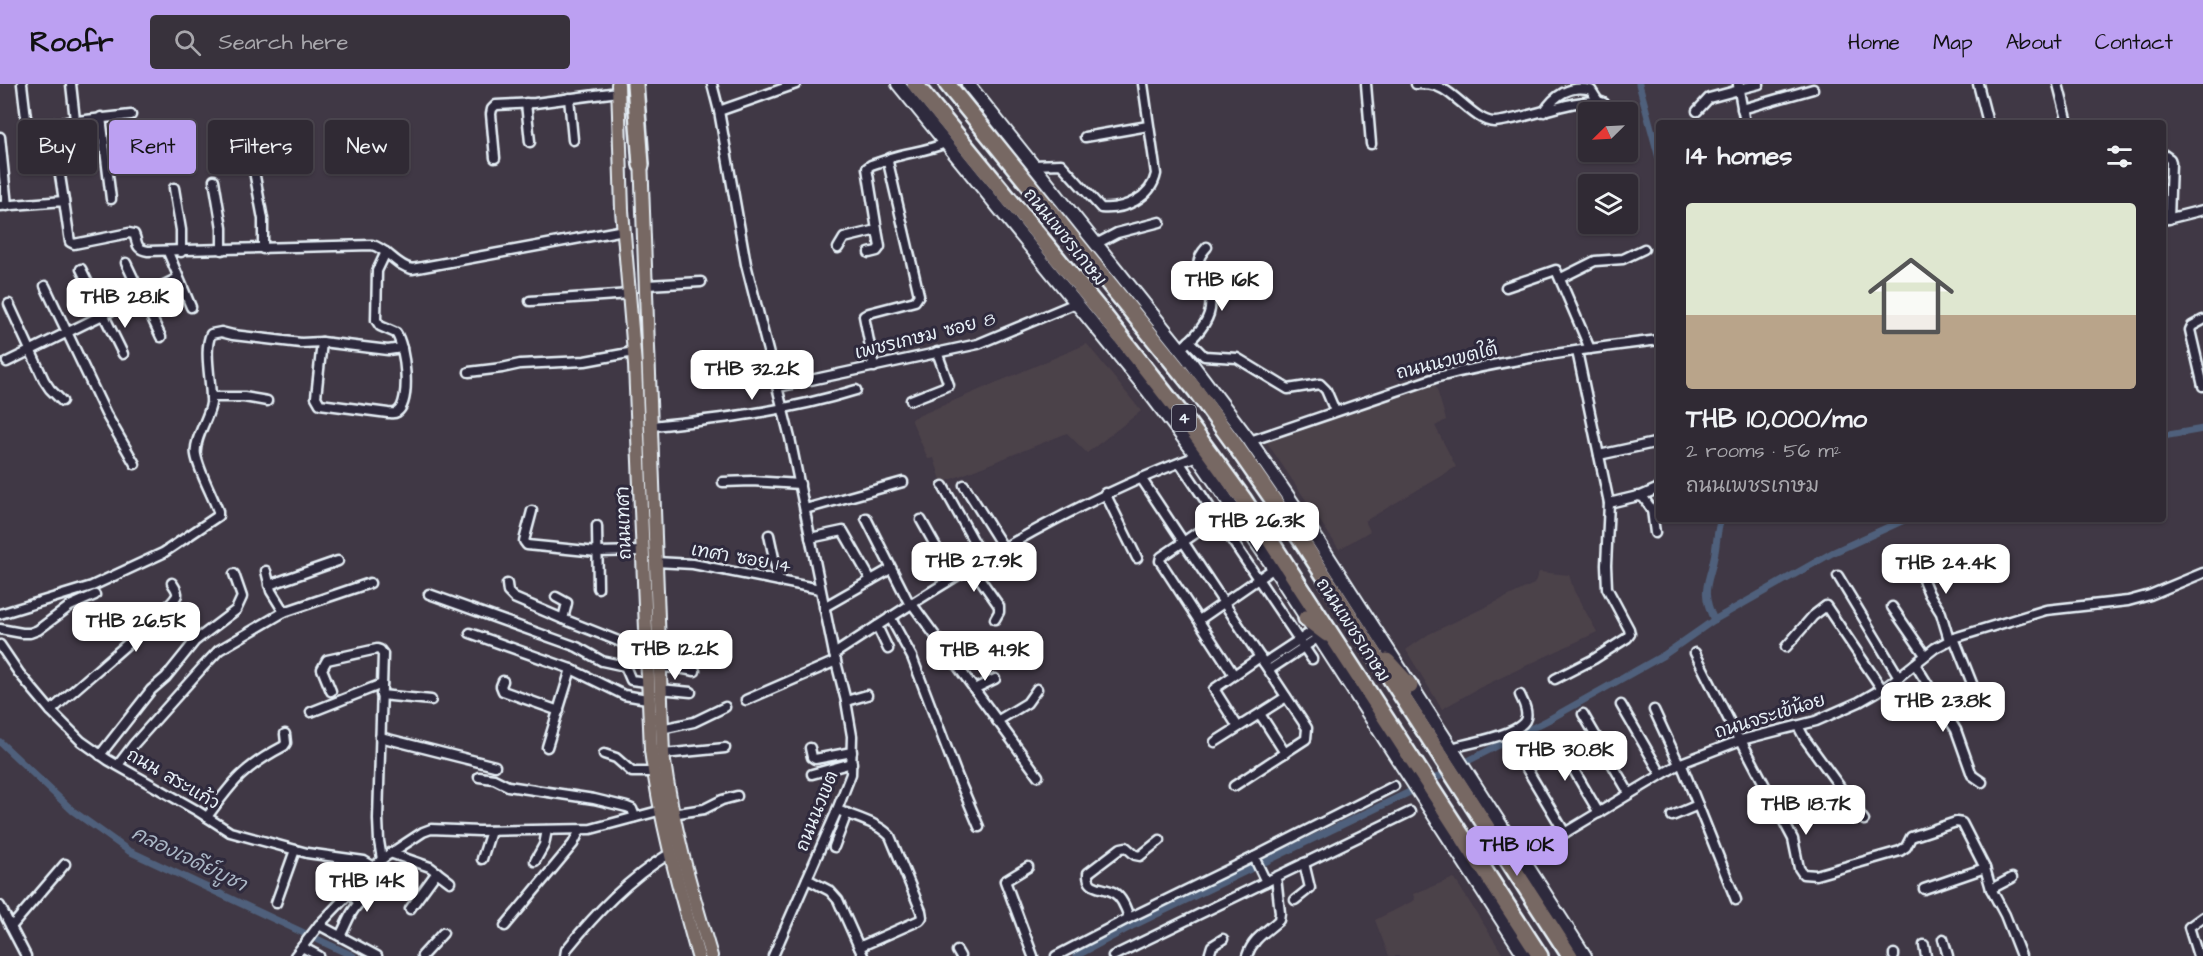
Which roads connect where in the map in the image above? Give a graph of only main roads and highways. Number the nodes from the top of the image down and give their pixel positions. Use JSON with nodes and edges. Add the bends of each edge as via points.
{"nodes":[{"id":1,"x":635,"y":84,"type":"edge"},
{"id":2,"x":642,"y":84,"type":"edge"},
{"id":3,"x":898,"y":84,"type":"edge"},
{"id":4,"x":915,"y":84,"type":"edge"},
{"id":5,"x":947,"y":84,"type":"edge"},
{"id":6,"x":968,"y":84,"type":"edge"},
{"id":7,"x":618,"y":88,"type":"edge"},
{"id":8,"x":641,"y":165,"type":"junction"},
{"id":9,"x":1095,"y":267,"type":"junction"},
{"id":10,"x":632,"y":311,"type":"junction"},
{"id":11,"x":648,"y":311,"type":"junction"},
{"id":12,"x":1125,"y":343,"type":"junction"},
{"id":13,"x":650,"y":363,"type":"junction"},
{"id":14,"x":635,"y":365,"type":"junction"},
{"id":15,"x":1313,"y":628,"type":"junction"},
{"id":16,"x":1365,"y":641,"type":"junction"},
{"id":17,"x":1340,"y":647,"type":"junction"},
{"id":18,"x":1410,"y":686,"type":"junction"},
{"id":19,"x":1450,"y":753,"type":"junction"},
{"id":20,"x":1417,"y":777,"type":"junction"},
{"id":21,"x":1467,"y":784,"type":"junction"},
{"id":22,"x":1433,"y":803,"type":"junction"},
{"id":23,"x":668,"y":811,"type":"junction"},
{"id":24,"x":698,"y":956,"type":"edge"},
{"id":25,"x":711,"y":956,"type":"edge"},
{"id":26,"x":1525,"y":956,"type":"edge"},
{"id":27,"x":1540,"y":956,"type":"edge"},
{"id":28,"x":1570,"y":956,"type":"edge"},
{"id":29,"x":1585,"y":956,"type":"edge"}],
"edges":[{"from":1,"to":8,"type":"highway"},
{"from":2,"to":8,"type":"main road","name":"ถนนเทศา"},
{"from":3,"to":15,"type":"main road","number":"4","via":[[1147,390],[1197,456]]},
{"from":4,"to":12,"type":"highway","name":"ถนนเพชรเกษม","number":"4"},
{"from":5,"to":9,"type":"highway","name":"ถนนเพชรเกษม","number":"4"},
{"from":6,"to":18,"type":"main road","number":"4","via":[[1096,244],[1185,345],[1311,530]]},
{"from":7,"to":10,"type":"main road","name":"ถนนเทศา"},
{"from":8,"to":11,"type":"main road","name":"ถนนเทศา"},
{"from":9,"to":12,"type":"highway","via":[[1082,269],[1081,278],[1118,323]]},
{"from":9,"to":16,"type":"highway","name":"ถนนเพชรเกษม","number":"4","via":[[1235,445]]},
{"from":10,"to":11,"type":"main road"},
{"from":10,"to":14,"type":"main road","name":"ถนนเทศา"},
{"from":11,"to":13,"type":"main road","name":"ถนนเทศา"},
{"from":12,"to":17,"type":"highway","name":"ถนนเพชรเกษม","number":"4","via":[[1244,500]]},
{"from":13,"to":14,"type":"main road"},
{"from":13,"to":23,"type":"main road","name":"ถนนเทศา","via":[[661,729]]},
{"from":14,"to":23,"type":"main road","name":"ถนนเทศา","via":[[647,699],[653,772]]},
{"from":15,"to":17,"type":"highway"},
{"from":15,"to":20,"type":"main road","number":"4"},
{"from":16,"to":18,"type":"highway"},
{"from":16,"to":19,"type":"highway","name":"ถนนเพชรเกษม","number":"4"},
{"from":17,"to":20,"type":"highway","name":"ถนนเพชรเกษม","number":"4"},
{"from":18,"to":19,"type":"main road","number":"4"},
{"from":19,"to":21,"type":"highway","name":"ถนนเพชรเกษม","number":"4"},
{"from":20,"to":22,"type":"highway","name":"ถนนเพชรเกษม","number":"4"},
{"from":21,"to":28,"type":"highway","name":"ถนนเพชรเกษม","number":"4"},
{"from":21,"to":29,"type":"main road","number":"4","via":[[1523,858]]},
{"from":22,"to":26,"type":"main road","number":"4"},
{"from":22,"to":27,"type":"highway","name":"ถนนเพชรเกษม","number":"4"},
{"from":23,"to":24,"type":"main road","name":"ถนนเทศา","via":[[669,854]]},
{"from":23,"to":25,"type":"main road","name":"ถนนเทศา"}]}
